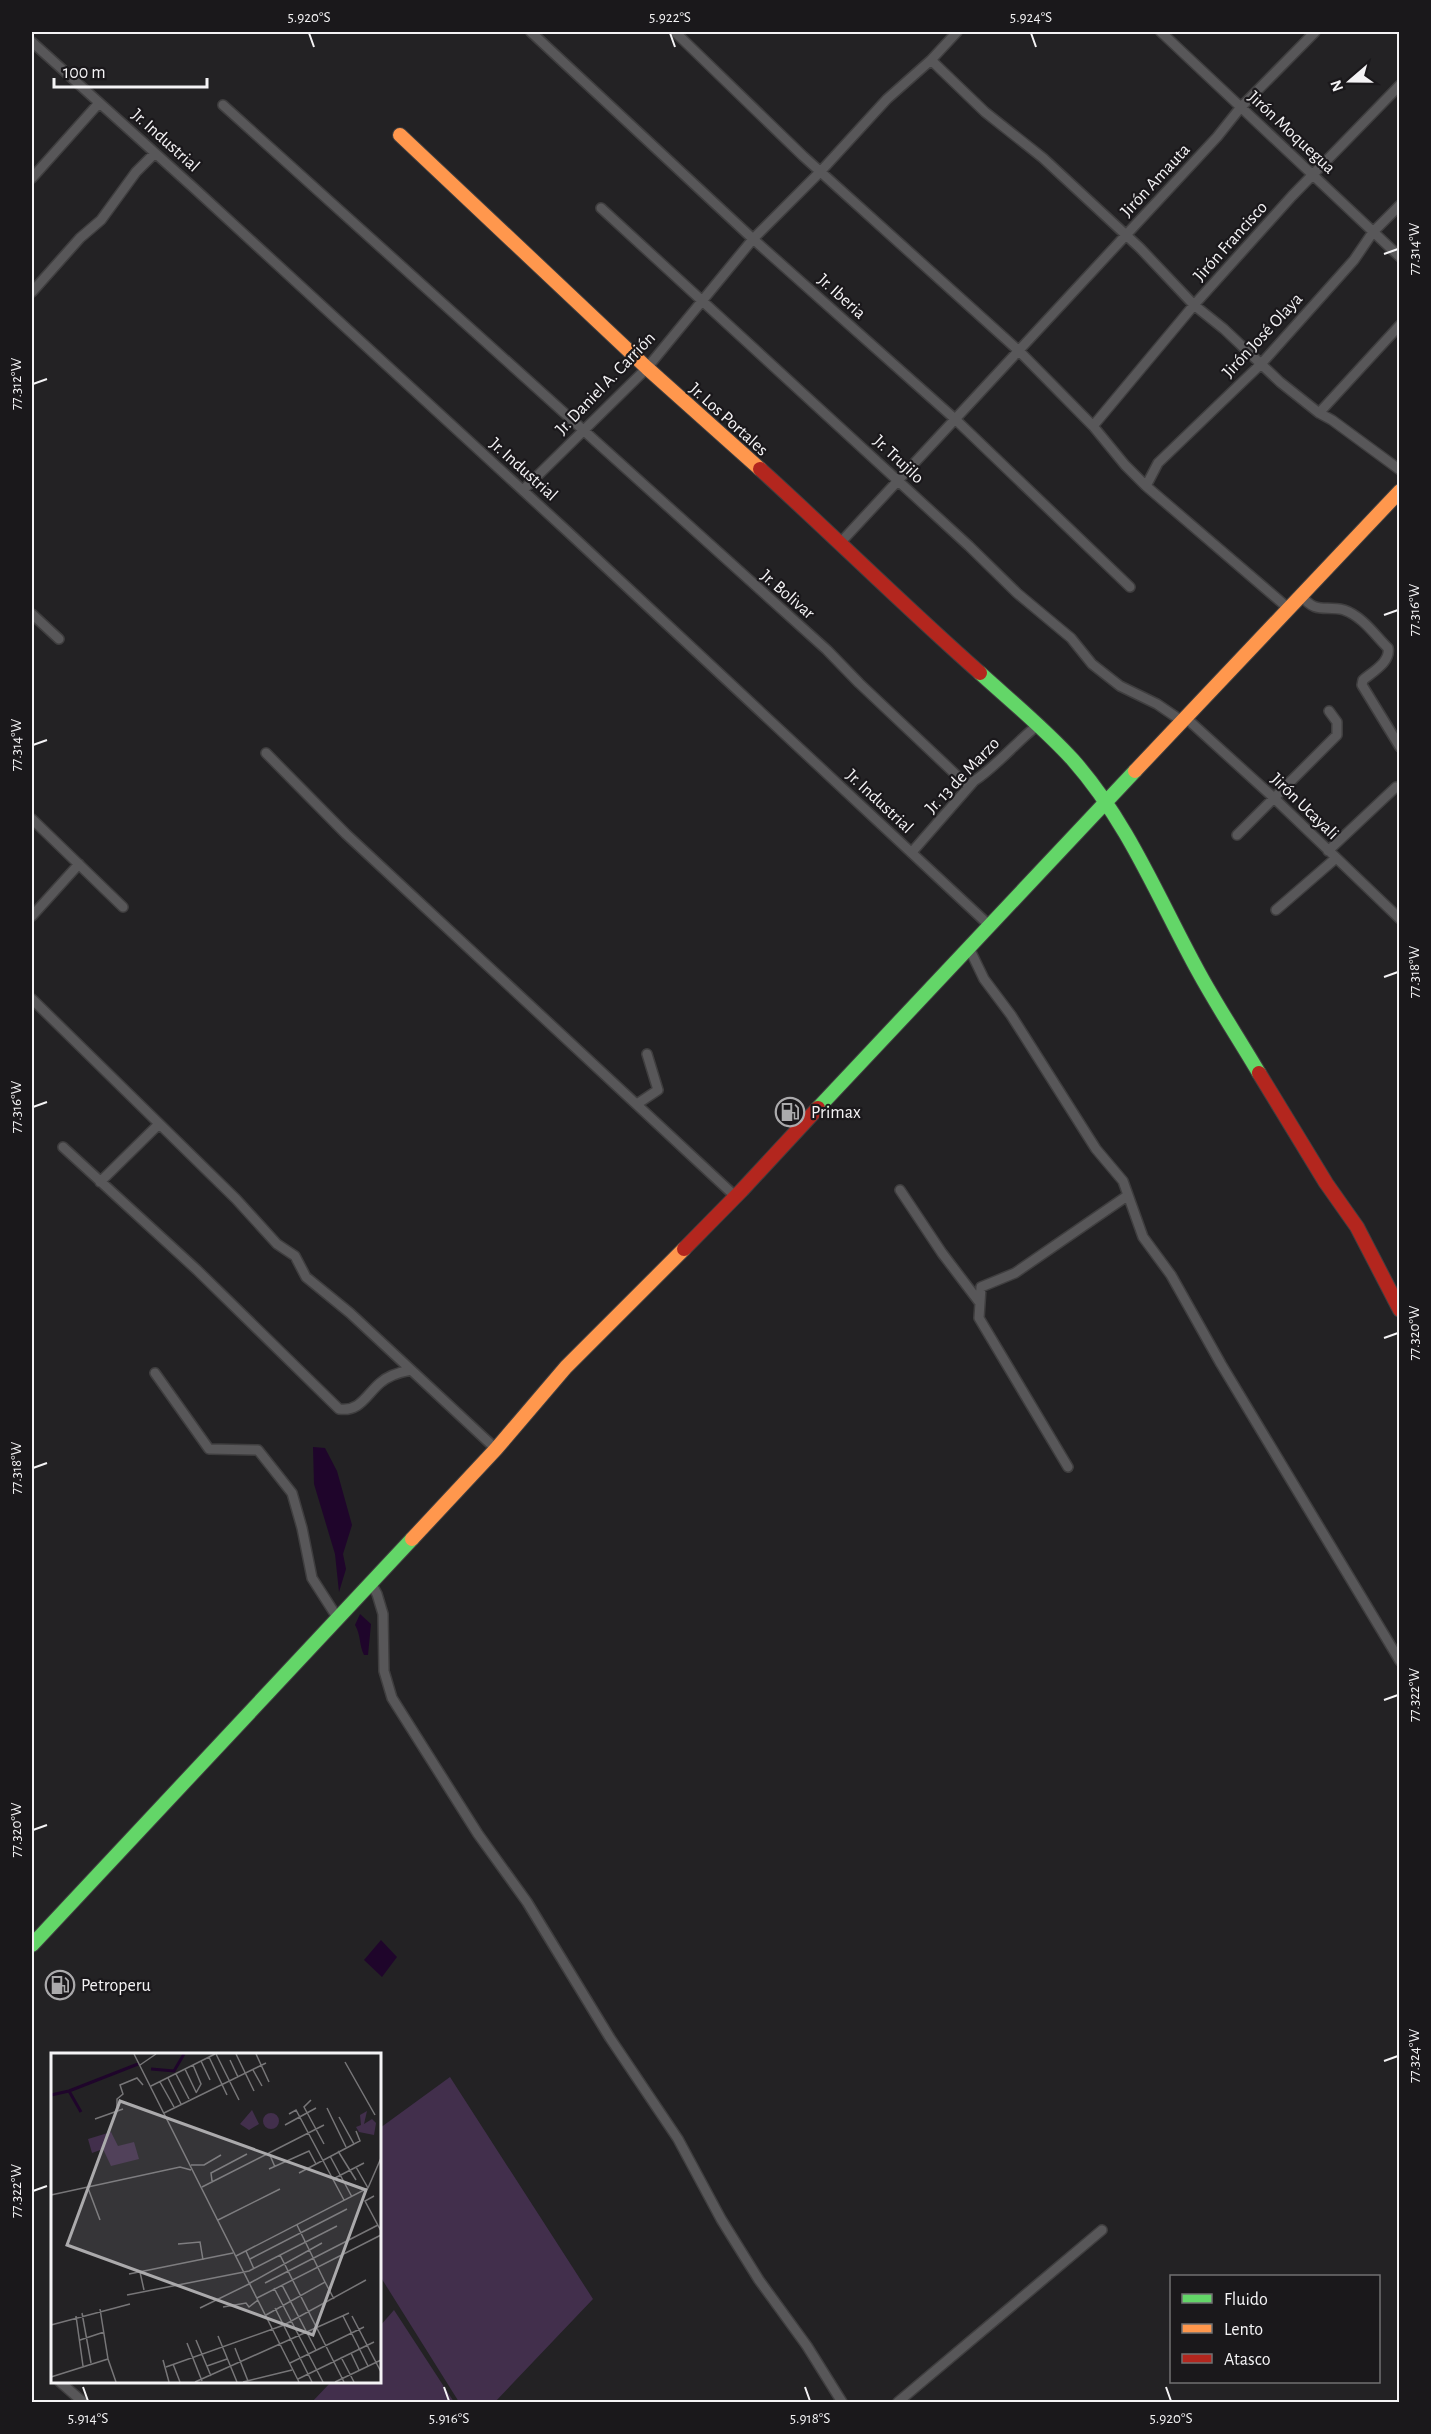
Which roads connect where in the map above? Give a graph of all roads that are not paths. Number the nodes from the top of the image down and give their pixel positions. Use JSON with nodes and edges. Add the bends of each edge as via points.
{"nodes":[{"id":1,"x":531,"y":32,"type":"edge"},
{"id":2,"x":675,"y":32,"type":"edge"},
{"id":3,"x":957,"y":32,"type":"edge"},
{"id":4,"x":1161,"y":32,"type":"edge"},
{"id":5,"x":1315,"y":32,"type":"edge"},
{"id":6,"x":33,"y":47,"type":"edge"},
{"id":7,"x":931,"y":60,"type":"junction"},
{"id":8,"x":1400,"y":85,"type":"edge"},
{"id":9,"x":99,"y":103,"type":"junction"},
{"id":10,"x":223,"y":105,"type":"dead end"},
{"id":11,"x":1241,"y":107,"type":"junction"},
{"id":12,"x":400,"y":135,"type":"dead end"},
{"id":13,"x":155,"y":153,"type":"junction"},
{"id":14,"x":821,"y":171,"type":"junction"},
{"id":15,"x":1313,"y":175,"type":"junction"},
{"id":16,"x":32,"y":178,"type":"edge"},
{"id":17,"x":1400,"y":205,"type":"edge"},
{"id":18,"x":601,"y":208,"type":"dead end"},
{"id":19,"x":1373,"y":232,"type":"junction"},
{"id":20,"x":1126,"y":235,"type":"junction"},
{"id":21,"x":753,"y":239,"type":"junction"},
{"id":22,"x":1400,"y":257,"type":"edge"},
{"id":23,"x":32,"y":292,"type":"edge"},
{"id":24,"x":701,"y":300,"type":"junction"},
{"id":25,"x":1194,"y":305,"type":"junction"},
{"id":26,"x":1400,"y":325,"type":"edge"},
{"id":27,"x":1019,"y":351,"type":"junction"},
{"id":28,"x":1261,"y":363,"type":"junction"},
{"id":29,"x":647,"y":368,"type":"junction"},
{"id":30,"x":1319,"y":413,"type":"junction"},
{"id":31,"x":955,"y":419,"type":"junction"},
{"id":32,"x":1093,"y":426,"type":"junction"},
{"id":33,"x":584,"y":429,"type":"junction"},
{"id":34,"x":1400,"y":470,"type":"edge"},
{"id":35,"x":898,"y":480,"type":"junction"},
{"id":36,"x":1146,"y":486,"type":"junction"},
{"id":37,"x":523,"y":490,"type":"junction"},
{"id":38,"x":1400,"y":491,"type":"edge"},
{"id":39,"x":842,"y":542,"type":"junction"},
{"id":40,"x":1130,"y":587,"type":"dead end"},
{"id":41,"x":1301,"y":595,"type":"junction"},
{"id":42,"x":1288,"y":608,"type":"junction"},
{"id":43,"x":32,"y":614,"type":"edge"},
{"id":44,"x":59,"y":639,"type":"dead end"},
{"id":45,"x":1329,"y":711,"type":"dead end"},
{"id":46,"x":1184,"y":719,"type":"junction"},
{"id":47,"x":1038,"y":724,"type":"junction"},
{"id":48,"x":1400,"y":747,"type":"edge"},
{"id":49,"x":266,"y":753,"type":"dead end"},
{"id":50,"x":969,"y":787,"type":"junction"},
{"id":51,"x":1396,"y":787,"type":"dead end"},
{"id":52,"x":1274,"y":798,"type":"junction"},
{"id":53,"x":1105,"y":802,"type":"junction"},
{"id":54,"x":32,"y":819,"type":"edge"},
{"id":55,"x":1237,"y":834,"type":"dead end"},
{"id":56,"x":1328,"y":851,"type":"junction"},
{"id":57,"x":912,"y":852,"type":"junction"},
{"id":58,"x":1336,"y":858,"type":"junction"},
{"id":59,"x":80,"y":864,"type":"junction"},
{"id":60,"x":123,"y":907,"type":"dead end"},
{"id":61,"x":1276,"y":910,"type":"dead end"},
{"id":62,"x":32,"y":916,"type":"edge"},
{"id":63,"x":1399,"y":918,"type":"edge"},
{"id":64,"x":990,"y":926,"type":"junction"},
{"id":65,"x":969,"y":948,"type":"junction"},
{"id":66,"x":32,"y":999,"type":"edge"},
{"id":67,"x":647,"y":1054,"type":"dead end"},
{"id":68,"x":637,"y":1104,"type":"junction"},
{"id":69,"x":159,"y":1124,"type":"junction"},
{"id":70,"x":63,"y":1148,"type":"dead end"},
{"id":71,"x":100,"y":1182,"type":"junction"},
{"id":72,"x":900,"y":1190,"type":"dead end"},
{"id":73,"x":1127,"y":1196,"type":"junction"},
{"id":74,"x":736,"y":1197,"type":"junction"},
{"id":75,"x":980,"y":1302,"type":"junction"},
{"id":76,"x":1400,"y":1310,"type":"edge"},
{"id":77,"x":411,"y":1370,"type":"junction"},
{"id":78,"x":155,"y":1373,"type":"dead end"},
{"id":79,"x":496,"y":1449,"type":"junction"},
{"id":80,"x":1068,"y":1467,"type":"dead end"},
{"id":81,"x":370,"y":1583,"type":"junction"},
{"id":82,"x":337,"y":1617,"type":"junction"},
{"id":83,"x":1400,"y":1660,"type":"edge"},
{"id":84,"x":32,"y":1945,"type":"edge"},
{"id":85,"x":1102,"y":2230,"type":"dead end"},
{"id":86,"x":61,"y":2383,"type":"edge"},
{"id":87,"x":83,"y":2403,"type":"edge"},
{"id":88,"x":842,"y":2403,"type":"edge"},
{"id":89,"x":898,"y":2403,"type":"edge"}],
"edges":[{"from":1,"to":21,"type":"street","name":"Jr. Iberia"},
{"from":2,"to":14,"type":"street"},
{"from":3,"to":7,"type":"street","name":"Jr. Daniel A. Carrión"},
{"from":4,"to":11,"type":"street","name":"Jirón Moquegua"},
{"from":5,"to":11,"type":"street","name":"Jirón Amauta"},
{"from":6,"to":9,"type":"street","name":"Jr. Industrial"},
{"from":7,"to":14,"type":"street","name":"Jr. Daniel A. Carrión","via":[[887,99]]},
{"from":7,"to":20,"type":"street"},
{"from":8,"to":15,"type":"street","name":"Jirón Francisco"},
{"from":9,"to":13,"type":"street","name":"Jr. Industrial"},
{"from":9,"to":16,"type":"street"},
{"from":10,"to":33,"type":"street","name":"Jr. Bolivar"},
{"from":11,"to":15,"type":"street","name":"Jirón Moquegua"},
{"from":11,"to":20,"type":"street","name":"Jirón Amauta"},
{"from":12,"to":29,"type":"main road","name":"Jr. Los Portales"},
{"from":13,"to":23,"type":"street","via":[[101,220]]},
{"from":13,"to":37,"type":"street","name":"Jr. Industrial"},
{"from":14,"to":21,"type":"street","name":"Jr. Daniel A. Carrión"},
{"from":14,"to":27,"type":"street"},
{"from":15,"to":19,"type":"street","name":"Jirón Moquegua"},
{"from":15,"to":25,"type":"street","name":"Jirón Francisco"},
{"from":17,"to":19,"type":"street","name":"Jirón José Olaya"},
{"from":18,"to":24,"type":"street","name":"Jr. Trujilo"},
{"from":19,"to":22,"type":"street","name":"Jirón Moquegua"},
{"from":19,"to":28,"type":"street","name":"Jirón José Olaya","via":[[1354,260]]},
{"from":20,"to":25,"type":"street"},
{"from":20,"to":27,"type":"street","name":"Jirón Amauta"},
{"from":21,"to":24,"type":"street","name":"Jr. Daniel A. Carrión"},
{"from":21,"to":31,"type":"street","name":"Jr. Iberia"},
{"from":24,"to":29,"type":"street","name":"Jr. Daniel A. Carrión"},
{"from":24,"to":35,"type":"street","name":"Jr. Trujilo"},
{"from":25,"to":28,"type":"street"},
{"from":25,"to":32,"type":"street","name":"Jirón Francisco"},
{"from":26,"to":30,"type":"street"},
{"from":27,"to":31,"type":"street","name":"Jirón Amauta"},
{"from":27,"to":32,"type":"street"},
{"from":28,"to":30,"type":"street"},
{"from":28,"to":36,"type":"street","name":"Jirón José Olaya","via":[[1171,449]]},
{"from":29,"to":33,"type":"street","name":"Jr. Daniel A. Carrión"},
{"from":29,"to":39,"type":"main road","name":"Jr. Los Portales"},
{"from":30,"to":34,"type":"street"},
{"from":31,"to":35,"type":"street","name":"Jirón Amauta"},
{"from":31,"to":40,"type":"street","name":"Jr. Iberia"},
{"from":32,"to":36,"type":"street"},
{"from":33,"to":37,"type":"street","name":"Jr. Daniel A. Carrión"},
{"from":33,"to":50,"type":"street","name":"Jr. Bolivar","via":[[827,650]]},
{"from":35,"to":39,"type":"street","name":"Jirón Amauta"},
{"from":35,"to":46,"type":"street","name":"Jr. Trujilo","via":[[1017,593],[1071,638],[1092,664],[1120,686]]},
{"from":36,"to":42,"type":"street"},
{"from":37,"to":57,"type":"street","name":"Jr. Industrial"},
{"from":38,"to":41,"type":"main road"},
{"from":39,"to":47,"type":"main road","name":"Jr. Los Portales","via":[[927,626]]},
{"from":41,"to":42,"type":"main road"},
{"from":41,"to":48,"type":"street","via":[[1316,608],[1343,610],[1359,618],[1388,648],[1387,659],[1362,685]]},
{"from":42,"to":46,"type":"main road"},
{"from":43,"to":44,"type":"street"},
{"from":45,"to":52,"type":"street","via":[[1337,722],[1337,735]]},
{"from":46,"to":52,"type":"street","name":"Jirón Ucayali"},
{"from":46,"to":53,"type":"main road"},
{"from":47,"to":50,"type":"street","name":"Jr. 13 de Marzo"},
{"from":47,"to":53,"type":"main road","name":"Jr. Los Portales","via":[[1074,761]]},
{"from":49,"to":68,"type":"street","via":[[346,834]]},
{"from":50,"to":57,"type":"street","name":"Jr. 13 de Marzo"},
{"from":51,"to":56,"type":"street"},
{"from":52,"to":55,"type":"street"},
{"from":52,"to":56,"type":"street","name":"Jirón Ucayali"},
{"from":53,"to":64,"type":"main road"},
{"from":53,"to":76,"type":"main road","name":"Jr. Los Portales","via":[[1132,843],[1199,973],[1357,1227]]},
{"from":54,"to":59,"type":"street"},
{"from":56,"to":58,"type":"street","name":"Jirón Ucayali"},
{"from":57,"to":64,"type":"street","name":"Jr. Industrial"},
{"from":58,"to":61,"type":"street"},
{"from":58,"to":63,"type":"street","name":"Jirón Ucayali"},
{"from":59,"to":60,"type":"street"},
{"from":59,"to":62,"type":"street"},
{"from":64,"to":65,"type":"main road"},
{"from":65,"to":73,"type":"street","via":[[984,979],[1011,1014],[1096,1149],[1123,1181]]},
{"from":65,"to":74,"type":"main road"},
{"from":66,"to":69,"type":"street"},
{"from":67,"to":68,"type":"street","via":[[660,1091]]},
{"from":68,"to":74,"type":"street"},
{"from":69,"to":71,"type":"street"},
{"from":69,"to":77,"type":"street","via":[[278,1244],[295,1256],[306,1277]]},
{"from":70,"to":71,"type":"street"},
{"from":71,"to":77,"type":"street","via":[[339,1409],[350,1411],[381,1382]]},
{"from":72,"to":75,"type":"street"},
{"from":73,"to":75,"type":"street","via":[[1015,1273],[981,1287]]},
{"from":73,"to":83,"type":"street","via":[[1143,1237],[1172,1275]]},
{"from":74,"to":79,"type":"main road","via":[[579,1353]]},
{"from":75,"to":80,"type":"street","via":[[979,1318]]},
{"from":77,"to":79,"type":"street"},
{"from":78,"to":82,"type":"street","via":[[209,1449],[258,1450],[292,1493],[312,1578]]},
{"from":79,"to":81,"type":"main road"},
{"from":81,"to":82,"type":"main road"},
{"from":81,"to":88,"type":"street","via":[[382,1614],[384,1671],[392,1698],[478,1834],[527,1902],[610,2038],[678,2139],[759,2280]]},
{"from":82,"to":84,"type":"main road"},
{"from":85,"to":89,"type":"street"},
{"from":86,"to":87,"type":"street"}]}
